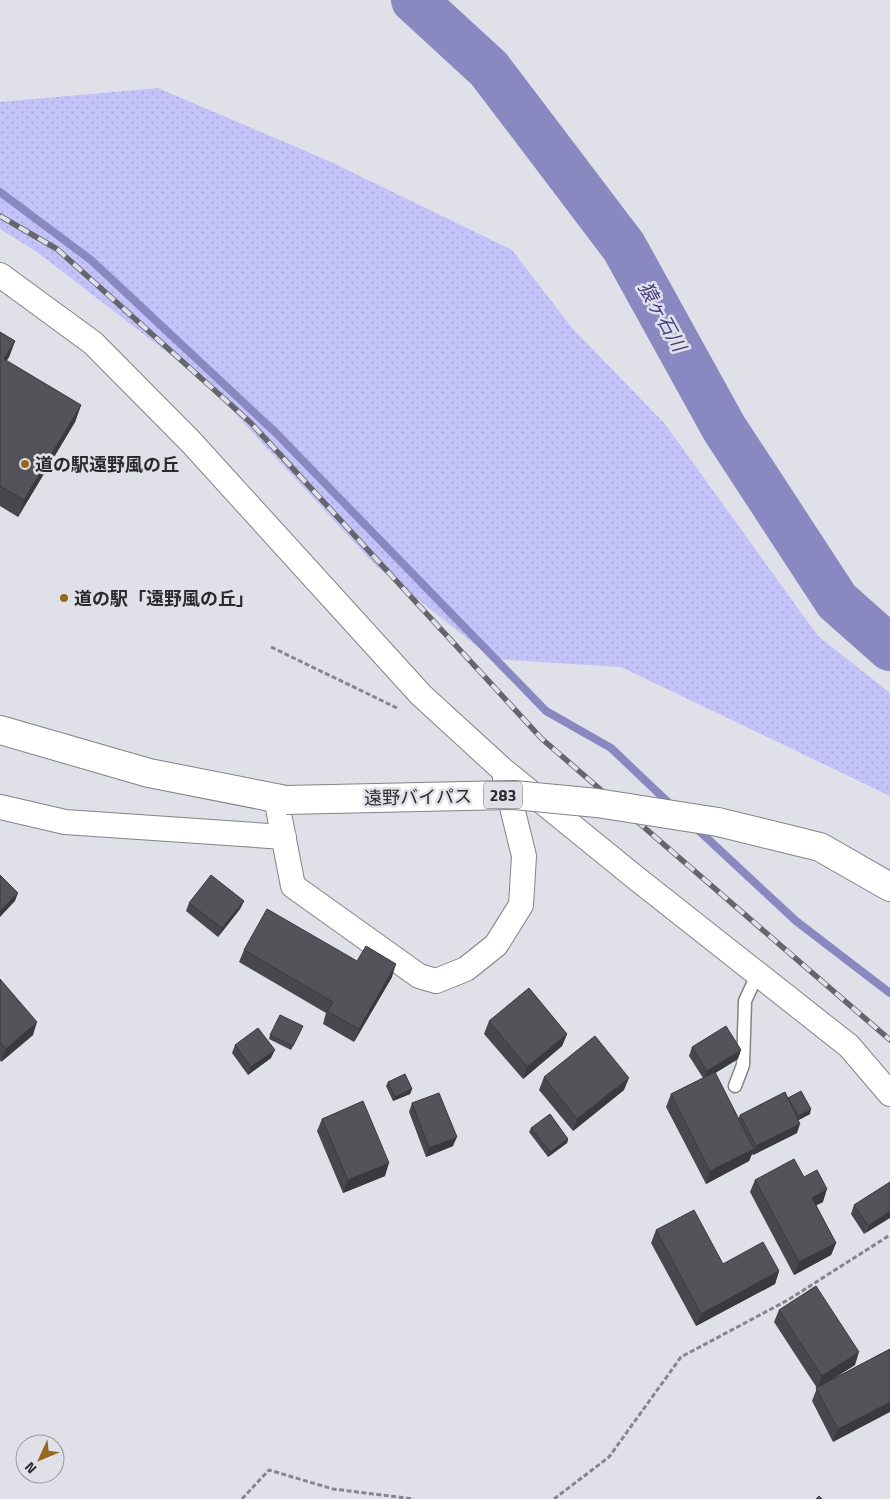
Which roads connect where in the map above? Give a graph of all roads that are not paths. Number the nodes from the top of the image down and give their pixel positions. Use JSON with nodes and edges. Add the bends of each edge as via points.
{"nodes":[{"id":1,"x":0,"y":275,"type":"edge"},
{"id":2,"x":0,"y":730,"type":"edge"},
{"id":3,"x":503,"y":770,"type":"junction"},
{"id":4,"x":281,"y":799,"type":"junction"},
{"id":5,"x":0,"y":807,"type":"edge"},
{"id":6,"x":284,"y":837,"type":"junction"},
{"id":7,"x":890,"y":887,"type":"edge"},
{"id":8,"x":758,"y":973,"type":"junction"},
{"id":9,"x":735,"y":1086,"type":"dead end"},
{"id":10,"x":890,"y":1094,"type":"edge"}],
"edges":[{"from":1,"to":3,"type":"street","via":[[93,343],[191,442],[421,695]]},
{"from":2,"to":4,"type":"highway","name":"遠野バイパス","number":"283","via":[[149,773]]},
{"from":3,"to":6,"type":"street","via":[[524,856],[521,905],[496,945],[466,969],[436,980],[418,976],[293,886]]},
{"from":3,"to":8,"type":"street"},
{"from":4,"to":6,"type":"street"},
{"from":4,"to":7,"type":"highway","name":"遠野バイパス","number":"283","bridge":true,"via":[[514,795],[597,803],[718,822],[820,847]]},
{"from":5,"to":6,"type":"street","via":[[64,822]]},
{"from":8,"to":9,"type":"lane","via":[[745,1001],[743,1065]]},
{"from":8,"to":10,"type":"street","via":[[849,1046]]}]}
